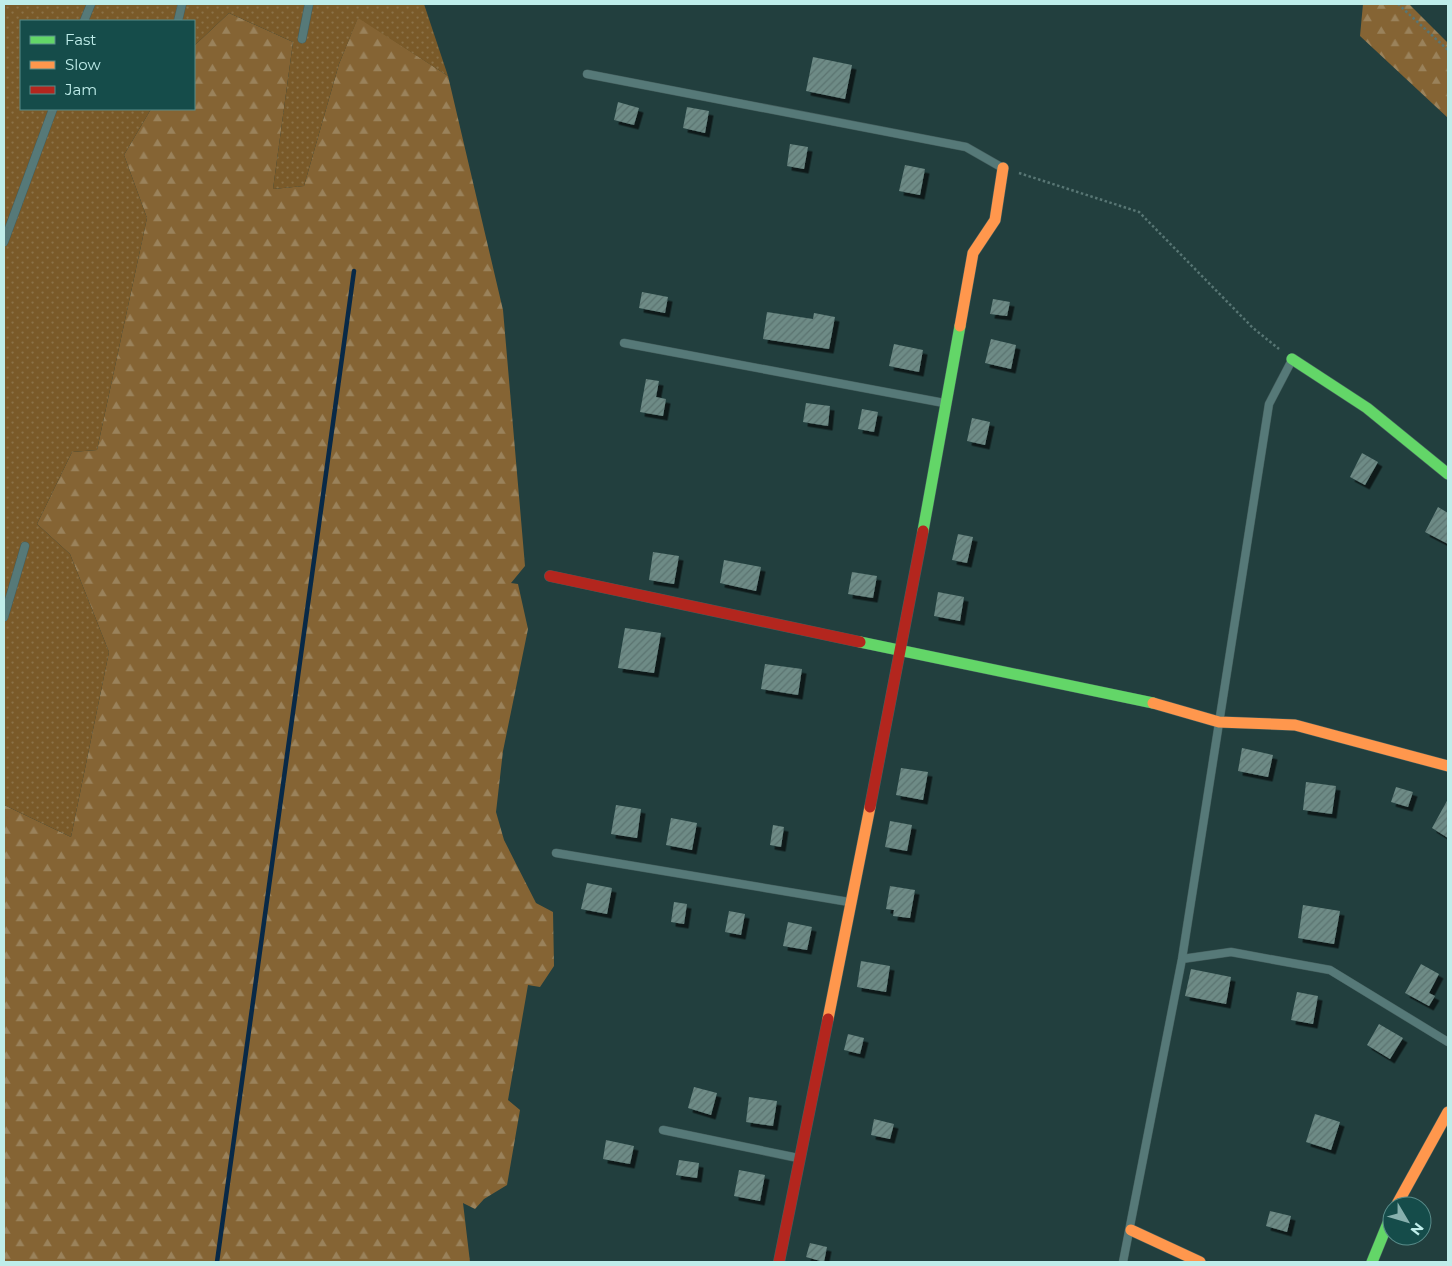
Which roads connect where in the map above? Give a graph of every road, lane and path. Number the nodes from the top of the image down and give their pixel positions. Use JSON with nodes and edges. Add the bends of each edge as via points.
{"nodes":[{"id":1,"x":91,"y":4,"type":"edge"},
{"id":2,"x":182,"y":4,"type":"edge"},
{"id":3,"x":309,"y":4,"type":"edge"},
{"id":4,"x":1398,"y":4,"type":"edge"},
{"id":5,"x":84,"y":20,"type":"edge"},
{"id":6,"x":178,"y":20,"type":"edge"},
{"id":7,"x":302,"y":39,"type":"dead end"},
{"id":8,"x":1448,"y":50,"type":"edge"},
{"id":9,"x":587,"y":74,"type":"dead end"},
{"id":10,"x":53,"y":110,"type":"edge"},
{"id":11,"x":1003,"y":168,"type":"junction"},
{"id":12,"x":4,"y":242,"type":"edge"},
{"id":13,"x":624,"y":343,"type":"dead end"},
{"id":14,"x":1292,"y":359,"type":"junction"},
{"id":15,"x":946,"y":404,"type":"junction"},
{"id":16,"x":1448,"y":474,"type":"edge"},
{"id":17,"x":25,"y":546,"type":"dead end"},
{"id":18,"x":550,"y":576,"type":"dead end"},
{"id":19,"x":4,"y":617,"type":"edge"},
{"id":20,"x":902,"y":650,"type":"junction"},
{"id":21,"x":1219,"y":722,"type":"junction"},
{"id":22,"x":1448,"y":766,"type":"edge"},
{"id":23,"x":556,"y":854,"type":"dead end"},
{"id":24,"x":851,"y":902,"type":"junction"},
{"id":25,"x":1182,"y":959,"type":"junction"},
{"id":26,"x":1448,"y":1042,"type":"edge"},
{"id":27,"x":1448,"y":1112,"type":"edge"},
{"id":28,"x":662,"y":1130,"type":"dead end"},
{"id":29,"x":800,"y":1159,"type":"junction"},
{"id":30,"x":1402,"y":1196,"type":"edge"},
{"id":31,"x":1131,"y":1230,"type":"junction"},
{"id":32,"x":1382,"y":1238,"type":"edge"},
{"id":33,"x":779,"y":1262,"type":"edge"},
{"id":34,"x":1124,"y":1262,"type":"edge"},
{"id":35,"x":1200,"y":1262,"type":"edge"},
{"id":36,"x":1372,"y":1262,"type":"edge"}],
"edges":[{"from":1,"to":5,"type":"lane"},
{"from":2,"to":6,"type":"lane"},
{"from":3,"to":7,"type":"lane"},
{"from":4,"to":8,"type":"path"},
{"from":9,"to":11,"type":"lane","via":[[966,148]]},
{"from":10,"to":12,"type":"lane"},
{"from":11,"to":14,"type":"path","via":[[1139,212],[1253,328]]},
{"from":11,"to":15,"type":"street","via":[[995,220],[973,253]]},
{"from":13,"to":15,"type":"lane"},
{"from":14,"to":16,"type":"street","via":[[1367,408]]},
{"from":14,"to":21,"type":"lane","via":[[1269,404]]},
{"from":15,"to":20,"type":"street"},
{"from":17,"to":19,"type":"lane"},
{"from":18,"to":20,"type":"street"},
{"from":20,"to":21,"type":"street","via":[[1156,704]]},
{"from":20,"to":24,"type":"street"},
{"from":21,"to":22,"type":"street","via":[[1295,725]]},
{"from":21,"to":25,"type":"lane"},
{"from":23,"to":24,"type":"lane"},
{"from":24,"to":29,"type":"street"},
{"from":25,"to":26,"type":"lane","via":[[1231,952],[1330,970]]},
{"from":25,"to":31,"type":"lane"},
{"from":27,"to":30,"type":"street"},
{"from":28,"to":29,"type":"lane"},
{"from":29,"to":33,"type":"street"},
{"from":31,"to":34,"type":"lane"},
{"from":31,"to":35,"type":"street"},
{"from":32,"to":36,"type":"street"}]}
